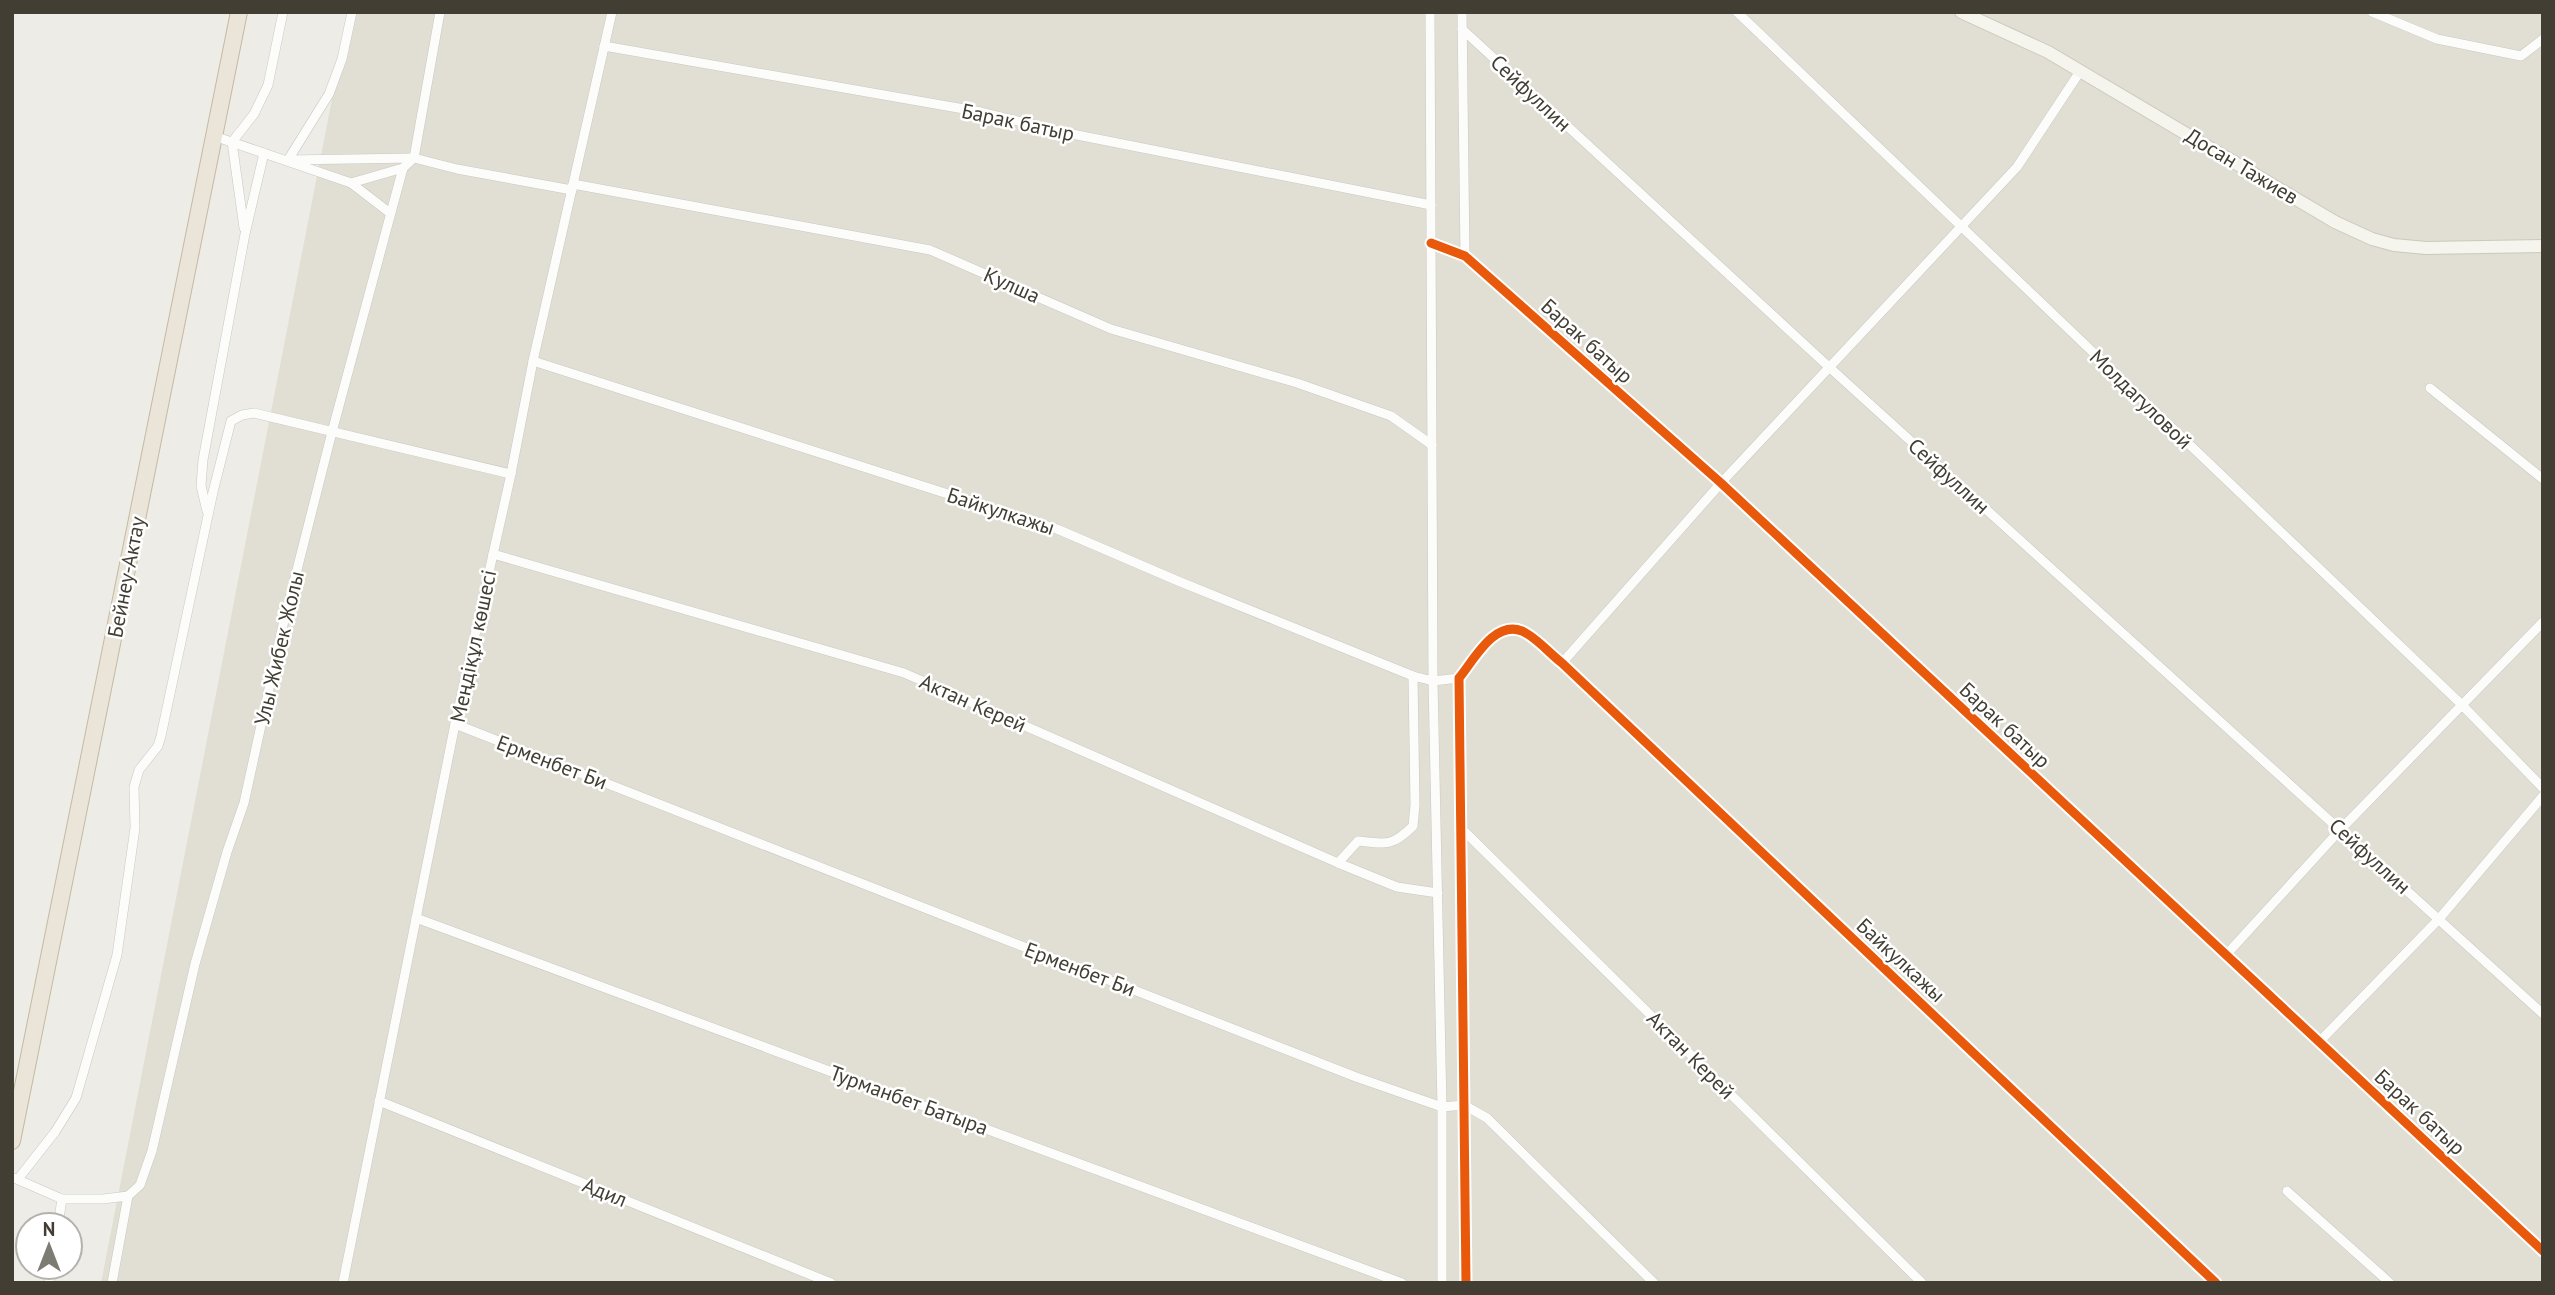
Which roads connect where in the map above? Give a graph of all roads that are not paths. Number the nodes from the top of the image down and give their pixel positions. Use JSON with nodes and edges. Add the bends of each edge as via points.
{"nodes":[{"id":1,"x":239,"y":12,"type":"edge"},
{"id":2,"x":283,"y":12,"type":"edge"},
{"id":3,"x":352,"y":12,"type":"edge"},
{"id":4,"x":440,"y":12,"type":"edge"},
{"id":5,"x":612,"y":12,"type":"edge"},
{"id":6,"x":1430,"y":12,"type":"edge"},
{"id":7,"x":1462,"y":12,"type":"edge"},
{"id":8,"x":1737,"y":12,"type":"edge"},
{"id":9,"x":1961,"y":12,"type":"edge"},
{"id":10,"x":2372,"y":12,"type":"edge"},
{"id":11,"x":1462,"y":29,"type":"junction"},
{"id":12,"x":2543,"y":39,"type":"edge"},
{"id":13,"x":604,"y":46,"type":"junction"},
{"id":14,"x":2081,"y":70,"type":"junction"},
{"id":15,"x":214,"y":136,"type":"junction"},
{"id":16,"x":232,"y":142,"type":"junction"},
{"id":17,"x":264,"y":153,"type":"junction"},
{"id":18,"x":414,"y":158,"type":"junction"},
{"id":19,"x":288,"y":160,"type":"junction"},
{"id":20,"x":402,"y":168,"type":"junction"},
{"id":21,"x":352,"y":183,"type":"junction"},
{"id":22,"x":573,"y":187,"type":"junction"},
{"id":23,"x":1431,"y":205,"type":"junction"},
{"id":24,"x":390,"y":213,"type":"junction"},
{"id":25,"x":1960,"y":228,"type":"junction"},
{"id":26,"x":245,"y":234,"type":"junction"},
{"id":27,"x":1431,"y":243,"type":"junction"},
{"id":28,"x":2543,"y":246,"type":"edge"},
{"id":29,"x":1465,"y":256,"type":"junction"},
{"id":30,"x":533,"y":361,"type":"junction"},
{"id":31,"x":1829,"y":368,"type":"junction"},
{"id":32,"x":2430,"y":388,"type":"dead end"},
{"id":33,"x":332,"y":432,"type":"junction"},
{"id":34,"x":1432,"y":445,"type":"junction"},
{"id":35,"x":511,"y":474,"type":"junction"},
{"id":36,"x":2543,"y":479,"type":"edge"},
{"id":37,"x":1721,"y":484,"type":"junction"},
{"id":38,"x":208,"y":516,"type":"junction"},
{"id":39,"x":493,"y":554,"type":"junction"},
{"id":40,"x":2543,"y":622,"type":"edge"},
{"id":41,"x":1562,"y":663,"type":"junction"},
{"id":42,"x":1413,"y":676,"type":"junction"},
{"id":43,"x":1460,"y":678,"type":"junction"},
{"id":44,"x":1433,"y":681,"type":"junction"},
{"id":45,"x":2461,"y":704,"type":"junction"},
{"id":46,"x":455,"y":724,"type":"junction"},
{"id":47,"x":2543,"y":788,"type":"edge"},
{"id":48,"x":2543,"y":796,"type":"edge"},
{"id":49,"x":1461,"y":828,"type":"junction"},
{"id":50,"x":2341,"y":829,"type":"junction"},
{"id":51,"x":1338,"y":863,"type":"junction"},
{"id":52,"x":1438,"y":893,"type":"junction"},
{"id":53,"x":416,"y":918,"type":"junction"},
{"id":54,"x":2439,"y":919,"type":"junction"},
{"id":55,"x":2226,"y":955,"type":"junction"},
{"id":56,"x":2543,"y":1014,"type":"edge"},
{"id":57,"x":2319,"y":1042,"type":"junction"},
{"id":58,"x":379,"y":1101,"type":"junction"},
{"id":59,"x":1464,"y":1105,"type":"junction"},
{"id":60,"x":1441,"y":1107,"type":"junction"},
{"id":61,"x":12,"y":1142,"type":"edge"},
{"id":62,"x":15,"y":1178,"type":"edge"},
{"id":63,"x":2287,"y":1191,"type":"dead end"},
{"id":64,"x":128,"y":1196,"type":"junction"},
{"id":65,"x":62,"y":1199,"type":"junction"},
{"id":66,"x":60,"y":1211,"type":"edge"},
{"id":67,"x":2543,"y":1251,"type":"edge"},
{"id":68,"x":112,"y":1283,"type":"edge"},
{"id":69,"x":343,"y":1283,"type":"edge"},
{"id":70,"x":831,"y":1283,"type":"edge"},
{"id":71,"x":1402,"y":1283,"type":"edge"},
{"id":72,"x":1441,"y":1283,"type":"edge"},
{"id":73,"x":1466,"y":1283,"type":"edge"},
{"id":74,"x":1654,"y":1283,"type":"edge"},
{"id":75,"x":1922,"y":1283,"type":"edge"},
{"id":76,"x":2216,"y":1283,"type":"edge"},
{"id":77,"x":2390,"y":1283,"type":"edge"}],
"edges":[{"from":1,"to":15,"type":"highway","name":"Бейнеу-Актау"},
{"from":2,"to":16,"type":"street","via":[[268,85],[254,114]]},
{"from":3,"to":19,"type":"street","via":[[329,94]]},
{"from":4,"to":18,"type":"street"},
{"from":5,"to":13,"type":"street","name":"Меңдіқұл көшесі"},
{"from":6,"to":23,"type":"street"},
{"from":7,"to":11,"type":"street"},
{"from":8,"to":25,"type":"street","name":"Молдагуловой"},
{"from":9,"to":14,"type":"street","name":"Досан Тажиев"},
{"from":10,"to":12,"type":"street","via":[[2437,39],[2521,56]]},
{"from":11,"to":29,"type":"street"},
{"from":11,"to":31,"type":"street","name":"Сейфуллин"},
{"from":13,"to":22,"type":"street","name":"Меңдіқұл көшесі"},
{"from":13,"to":23,"type":"street","name":"Барак батыр","via":[[981,112]]},
{"from":14,"to":25,"type":"street","via":[[2017,167]]},
{"from":14,"to":28,"type":"street","name":"Досан Тажиев","via":[[2335,222],[2372,239],[2426,248]]},
{"from":15,"to":16,"type":"street"},
{"from":15,"to":61,"type":"highway","name":"Бейнеу-Актау"},
{"from":16,"to":17,"type":"street"},
{"from":16,"to":26,"type":"street"},
{"from":17,"to":19,"type":"street"},
{"from":17,"to":26,"type":"street"},
{"from":18,"to":19,"type":"street","name":"Кулша"},
{"from":18,"to":20,"type":"street"},
{"from":18,"to":22,"type":"street","name":"Кулша"},
{"from":19,"to":21,"type":"street"},
{"from":20,"to":21,"type":"street"},
{"from":20,"to":24,"type":"street","name":"Улы Жибек Жолы"},
{"from":21,"to":24,"type":"street"},
{"from":22,"to":30,"type":"street","name":"Меңдіқұл көшесі"},
{"from":22,"to":34,"type":"street","name":"Кулша","via":[[930,250],[1111,329],[1297,383],[1391,416]]},
{"from":23,"to":27,"type":"street"},
{"from":24,"to":33,"type":"street","name":"Улы Жибек Жолы"},
{"from":25,"to":31,"type":"street"},
{"from":25,"to":45,"type":"street","name":"Молдагуловой"},
{"from":26,"to":38,"type":"street","via":[[203,460],[201,486]]},
{"from":27,"to":29,"type":"street","name":"Барак батыр"},
{"from":27,"to":34,"type":"street"},
{"from":29,"to":37,"type":"street","name":"Барак батыр"},
{"from":30,"to":35,"type":"street","name":"Меңдіқұл көшесі"},
{"from":30,"to":42,"type":"street","name":"Байкулкажы","via":[[1057,529]]},
{"from":31,"to":37,"type":"street"},
{"from":31,"to":50,"type":"street","name":"Сейфуллин"},
{"from":32,"to":36,"type":"street"},
{"from":33,"to":35,"type":"street"},
{"from":33,"to":38,"type":"street","via":[[254,413],[236,417],[231,421]]},
{"from":33,"to":64,"type":"street","name":"Улы Жибек Жолы","via":[[244,803],[195,964],[152,1152],[140,1185]]},
{"from":34,"to":44,"type":"street"},
{"from":35,"to":39,"type":"street","name":"Меңдіқұл көшесі"},
{"from":37,"to":41,"type":"street"},
{"from":37,"to":55,"type":"street","name":"Барак батыр"},
{"from":38,"to":62,"type":"street","via":[[161,736],[139,770],[134,787],[135,828],[117,955],[91,1052],[76,1098],[55,1132]]},
{"from":39,"to":46,"type":"street","name":"Меңдіқұл көшесі"},
{"from":39,"to":51,"type":"street","name":"Актан Керей","via":[[904,673]]},
{"from":40,"to":45,"type":"street"},
{"from":41,"to":43,"type":"street","name":"Байкулкажы","via":[[1522,631],[1510,629],[1492,637]]},
{"from":41,"to":76,"type":"street","name":"Байкулкажы"},
{"from":42,"to":44,"type":"street","name":"Байкулкажы"},
{"from":42,"to":51,"type":"street","via":[[1413,826],[1401,838],[1383,845],[1358,841]]},
{"from":43,"to":44,"type":"street","name":"Байкулкажы"},
{"from":43,"to":49,"type":"street"},
{"from":44,"to":52,"type":"street"},
{"from":45,"to":47,"type":"street","name":"Молдагуловой"},
{"from":45,"to":50,"type":"street"},
{"from":46,"to":53,"type":"street","name":"Меңдіқұл көшесі"},
{"from":46,"to":60,"type":"street","name":"Ерменбет Би"},
{"from":48,"to":54,"type":"street"},
{"from":49,"to":59,"type":"street"},
{"from":49,"to":75,"type":"street","name":"Актан Керей"},
{"from":50,"to":54,"type":"street","name":"Сейфуллин"},
{"from":50,"to":55,"type":"street"},
{"from":51,"to":52,"type":"street","name":"Актан Керей","via":[[1397,887]]},
{"from":52,"to":60,"type":"street"},
{"from":53,"to":58,"type":"street","name":"Меңдіқұл көшесі"},
{"from":53,"to":71,"type":"street","name":"Турманбет Батыра"},
{"from":54,"to":56,"type":"street","name":"Сейфуллин"},
{"from":54,"to":57,"type":"street"},
{"from":55,"to":57,"type":"street","name":"Барак батыр"},
{"from":57,"to":67,"type":"street","name":"Барак батыр"},
{"from":58,"to":69,"type":"street","name":"Меңдіқұл көшесі"},
{"from":58,"to":70,"type":"street","name":"Адил"},
{"from":59,"to":60,"type":"street","name":"Ерменбет Би"},
{"from":59,"to":73,"type":"street"},
{"from":59,"to":74,"type":"street","via":[[1487,1118]]},
{"from":60,"to":72,"type":"street"},
{"from":62,"to":65,"type":"street"},
{"from":63,"to":77,"type":"street"},
{"from":64,"to":65,"type":"street"},
{"from":64,"to":68,"type":"street","name":"Улы Жибек Жолы"},
{"from":65,"to":66,"type":"street"}]}
